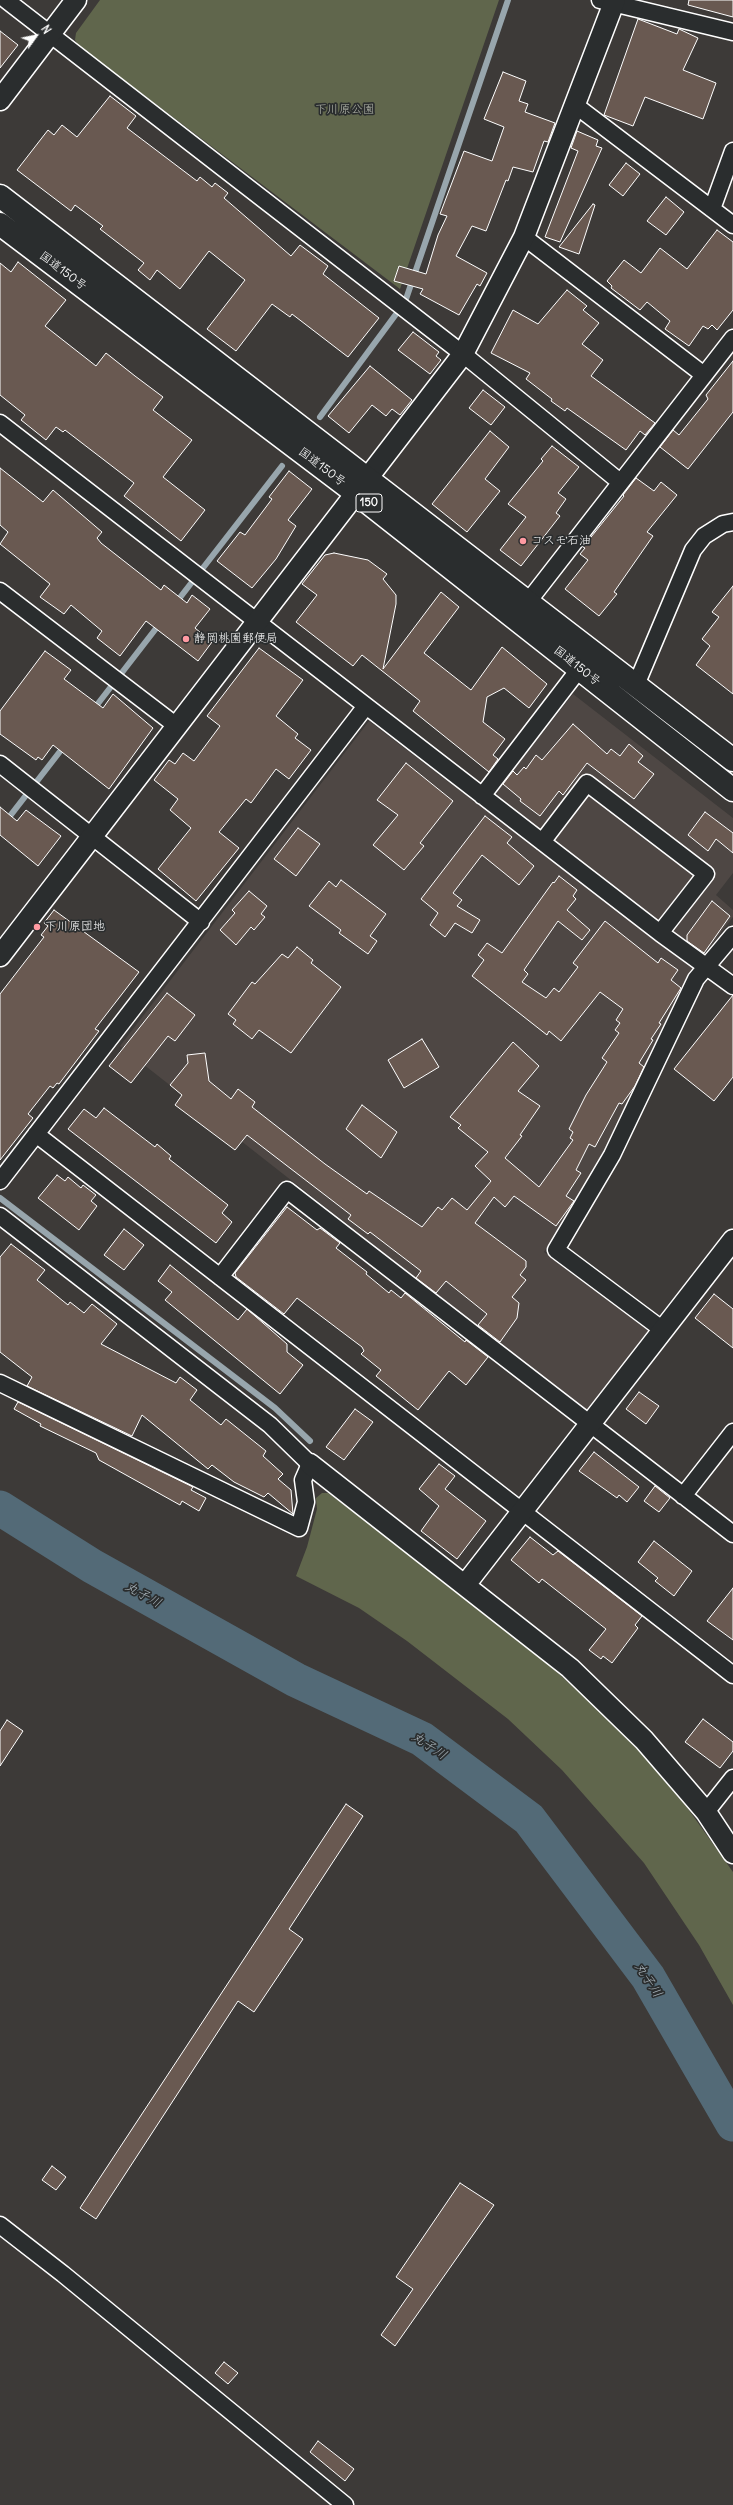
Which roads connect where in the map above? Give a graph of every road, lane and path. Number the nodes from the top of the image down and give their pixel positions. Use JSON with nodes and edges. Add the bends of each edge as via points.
{"nodes":[{"id":1,"x":6,"y":0,"type":"edge"},
{"id":2,"x":76,"y":0,"type":"edge"},
{"id":3,"x":610,"y":1,"type":"edge"},
{"id":4,"x":733,"y":32,"type":"edge"},
{"id":5,"x":50,"y":35,"type":"junction"},
{"id":6,"x":0,"y":100,"type":"edge"},
{"id":7,"x":575,"y":105,"type":"junction"},
{"id":8,"x":733,"y":151,"type":"edge"},
{"id":9,"x":0,"y":196,"type":"edge"},
{"id":10,"x":712,"y":209,"type":"junction"},
{"id":11,"x":0,"y":224,"type":"edge"},
{"id":12,"x":733,"y":225,"type":"edge"},
{"id":13,"x":524,"y":236,"type":"junction"},
{"id":14,"x":733,"y":338,"type":"edge"},
{"id":15,"x":463,"y":354,"type":"junction"},
{"id":16,"x":704,"y":375,"type":"junction"},
{"id":17,"x":0,"y":423,"type":"edge"},
{"id":18,"x":620,"y":482,"type":"junction"},
{"id":19,"x":363,"y":486,"type":"junction"},
{"id":20,"x":733,"y":522,"type":"edge"},
{"id":21,"x":0,"y":591,"type":"edge"},
{"id":22,"x":527,"y":602,"type":"junction"},
{"id":23,"x":258,"y":624,"type":"junction"},
{"id":24,"x":580,"y":668,"type":"junction"},
{"id":25,"x":636,"y":685,"type":"junction"},
{"id":26,"x":366,"y":706,"type":"junction"},
{"id":27,"x":178,"y":727,"type":"junction"},
{"id":28,"x":733,"y":760,"type":"edge"},
{"id":29,"x":0,"y":764,"type":"edge"},
{"id":30,"x":733,"y":790,"type":"edge"},
{"id":31,"x":482,"y":796,"type":"junction"},
{"id":32,"x":94,"y":836,"type":"junction"},
{"id":33,"x":542,"y":842,"type":"junction"},
{"id":34,"x":201,"y":922,"type":"junction"},
{"id":35,"x":660,"y":933,"type":"junction"},
{"id":36,"x":733,"y":935,"type":"edge"},
{"id":37,"x":3,"y":946,"type":"edge"},
{"id":38,"x":706,"y":968,"type":"junction"},
{"id":39,"x":733,"y":986,"type":"edge"},
{"id":40,"x":36,"y":1134,"type":"junction"},
{"id":41,"x":0,"y":1181,"type":"edge"},
{"id":42,"x":0,"y":1216,"type":"edge"},
{"id":43,"x":733,"y":1240,"type":"edge"},
{"id":44,"x":220,"y":1277,"type":"junction"},
{"id":45,"x":663,"y":1330,"type":"junction"},
{"id":46,"x":0,"y":1383,"type":"edge"},
{"id":47,"x":590,"y":1425,"type":"junction"},
{"id":48,"x":733,"y":1432,"type":"edge"},
{"id":49,"x":310,"y":1464,"type":"junction"},
{"id":50,"x":684,"y":1496,"type":"junction"},
{"id":51,"x":522,"y":1511,"type":"junction"},
{"id":52,"x":733,"y":1534,"type":"edge"},
{"id":53,"x":465,"y":1585,"type":"junction"},
{"id":54,"x":733,"y":1675,"type":"edge"},
{"id":55,"x":733,"y":1778,"type":"edge"},
{"id":56,"x":706,"y":1812,"type":"junction"},
{"id":57,"x":733,"y":1853,"type":"edge"},
{"id":58,"x":0,"y":2225,"type":"edge"},
{"id":59,"x":345,"y":2505,"type":"edge"}],
"edges":[{"from":1,"to":5,"type":"street"},
{"from":2,"to":5,"type":"street"},
{"from":3,"to":4,"type":"street"},
{"from":3,"to":7,"type":"street"},
{"from":5,"to":6,"type":"street"},
{"from":5,"to":15,"type":"street"},
{"from":7,"to":10,"type":"street"},
{"from":7,"to":13,"type":"street"},
{"from":8,"to":10,"type":"street"},
{"from":9,"to":19,"type":"highway","name":"国道150号","number":"150"},
{"from":10,"to":12,"type":"street"},
{"from":11,"to":19,"type":"highway","name":"国道150号","number":"150"},
{"from":13,"to":15,"type":"street"},
{"from":13,"to":16,"type":"street"},
{"from":14,"to":16,"type":"street"},
{"from":15,"to":18,"type":"street"},
{"from":15,"to":19,"type":"street"},
{"from":16,"to":18,"type":"street"},
{"from":17,"to":23,"type":"street"},
{"from":18,"to":22,"type":"street"},
{"from":19,"to":22,"type":"highway","name":"国道150号","number":"150"},
{"from":19,"to":23,"type":"street"},
{"from":19,"to":24,"type":"highway","name":"国道150号","number":"150"},
{"from":20,"to":25,"type":"street","via":[[723,524],[704,536],[693,550]]},
{"from":21,"to":27,"type":"street"},
{"from":22,"to":25,"type":"highway","name":"国道150号","number":"150"},
{"from":23,"to":26,"type":"street"},
{"from":23,"to":27,"type":"street"},
{"from":24,"to":30,"type":"highway","name":"国道150号","number":"150"},
{"from":24,"to":31,"type":"street"},
{"from":25,"to":28,"type":"highway","name":"国道150号","number":"150"},
{"from":26,"to":31,"type":"street"},
{"from":26,"to":34,"type":"street"},
{"from":27,"to":32,"type":"street"},
{"from":29,"to":32,"type":"street"},
{"from":31,"to":33,"type":"street"},
{"from":32,"to":34,"type":"street"},
{"from":32,"to":37,"type":"street"},
{"from":33,"to":35,"type":"street"},
{"from":33,"to":35,"type":"street","via":[[587,783],[706,874]]},
{"from":34,"to":40,"type":"street"},
{"from":35,"to":38,"type":"street"},
{"from":36,"to":38,"type":"street"},
{"from":38,"to":39,"type":"street"},
{"from":38,"to":45,"type":"street","via":[[696,979],[682,1006],[612,1155],[556,1250]]},
{"from":40,"to":41,"type":"street"},
{"from":40,"to":44,"type":"street"},
{"from":42,"to":49,"type":"street","via":[[270,1425]]},
{"from":43,"to":45,"type":"street"},
{"from":44,"to":47,"type":"street","via":[[287,1190]]},
{"from":44,"to":51,"type":"street"},
{"from":45,"to":47,"type":"street"},
{"from":46,"to":49,"type":"street","via":[[299,1528],[306,1502],[303,1480]]},
{"from":47,"to":50,"type":"street"},
{"from":47,"to":51,"type":"street"},
{"from":48,"to":50,"type":"street"},
{"from":49,"to":53,"type":"street"},
{"from":50,"to":52,"type":"street"},
{"from":51,"to":53,"type":"street"},
{"from":51,"to":54,"type":"street"},
{"from":53,"to":56,"type":"street","via":[[570,1668],[644,1740]]},
{"from":55,"to":56,"type":"street"},
{"from":56,"to":57,"type":"street"},
{"from":58,"to":59,"type":"street"}]}
